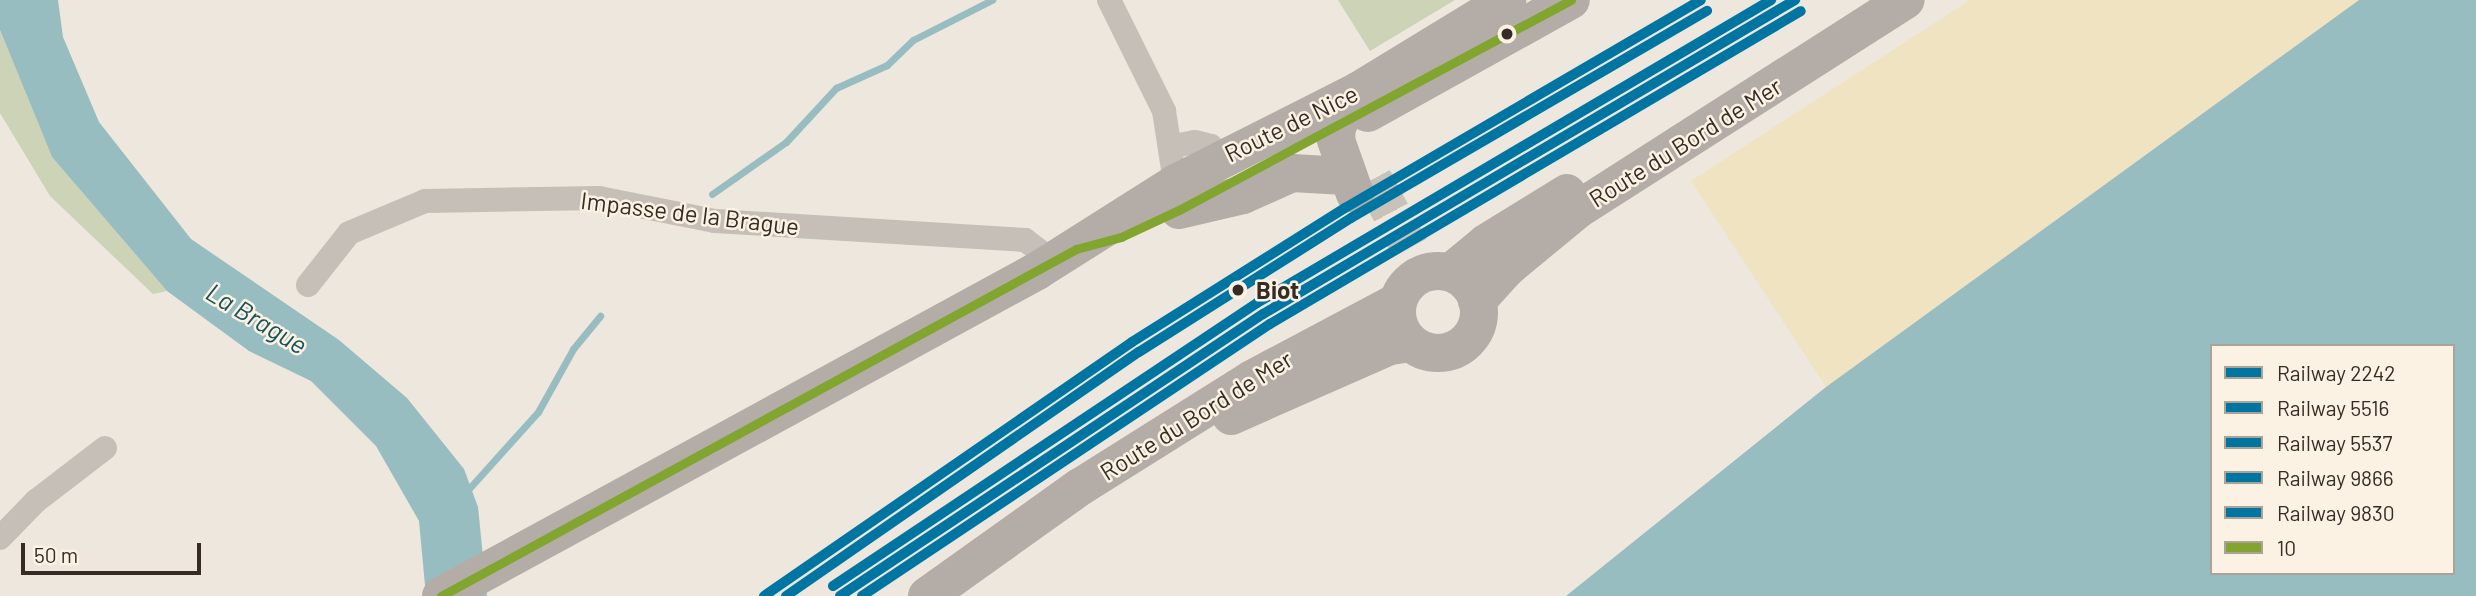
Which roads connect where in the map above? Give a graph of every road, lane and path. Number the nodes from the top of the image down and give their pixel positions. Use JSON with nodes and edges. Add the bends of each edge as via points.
{"nodes":[{"id":1,"x":1108,"y":0,"type":"edge"},
{"id":2,"x":1507,"y":0,"type":"edge"},
{"id":3,"x":1571,"y":0,"type":"edge"},
{"id":4,"x":1882,"y":0,"type":"edge"},
{"id":5,"x":1906,"y":0,"type":"edge"},
{"id":6,"x":1368,"y":99,"type":"junction"},
{"id":7,"x":1337,"y":126,"type":"junction"},
{"id":8,"x":1176,"y":180,"type":"junction"},
{"id":9,"x":1358,"y":183,"type":"junction"},
{"id":10,"x":1065,"y":255,"type":"junction"},
{"id":11,"x":1415,"y":273,"type":"junction"},
{"id":12,"x":308,"y":285,"type":"dead end"},
{"id":13,"x":1477,"y":301,"type":"junction"},
{"id":14,"x":1411,"y":343,"type":"junction"},
{"id":15,"x":105,"y":448,"type":"dead end"},
{"id":16,"x":0,"y":538,"type":"edge"},
{"id":17,"x":1004,"y":544,"type":"junction"},
{"id":18,"x":441,"y":596,"type":"edge"},
{"id":19,"x":927,"y":596,"type":"edge"}],
"edges":[{"from":1,"to":8,"type":"street","via":[[1164,111]]},
{"from":2,"to":6,"type":"main road","name":"Route de Nice"},
{"from":3,"to":6,"type":"main road","name":"Route de Nice"},
{"from":4,"to":11,"type":"main road","name":"Route du Bord de Mer","via":[[1486,243]]},
{"from":5,"to":13,"type":"main road","name":"Route du Bord de Mer","via":[[1577,210],[1507,268]]},
{"from":6,"to":7,"type":"main road","name":"Route de Nice"},
{"from":6,"to":8,"type":"main road","name":"Route de Nice","via":[[1221,157]]},
{"from":6,"to":9,"type":"main road","via":[[1359,134]]},
{"from":7,"to":8,"type":"main road","name":"Route de Nice"},
{"from":7,"to":9,"type":"main road"},
{"from":8,"to":9,"type":"main road","via":[[1242,195],[1292,173]]},
{"from":8,"to":10,"type":"main road","name":"Route de Nice","via":[[1121,237]]},
{"from":10,"to":12,"type":"street","name":"Impasse de la Brague","via":[[1025,240],[715,221],[599,198],[425,201],[349,233]]},
{"from":10,"to":18,"type":"main road","name":"Route de Nice"},
{"from":11,"to":13,"type":"main road","via":[[1462,279]]},
{"from":11,"to":14,"type":"main road","via":[[1398,325]]},
{"from":11,"to":17,"type":"main road","name":"Route du Bord de Mer","via":[[1080,487]]},
{"from":13,"to":14,"type":"main road","name":"Route du Bord de Mer","via":[[1477,323],[1459,347],[1430,352]]},
{"from":14,"to":17,"type":"main road","name":"Route du Bord de Mer","via":[[1390,346],[1264,400],[1089,503]]},
{"from":15,"to":16,"type":"street","via":[[36,501]]},
{"from":17,"to":19,"type":"main road","name":"Route du Bord de Mer"}]}
